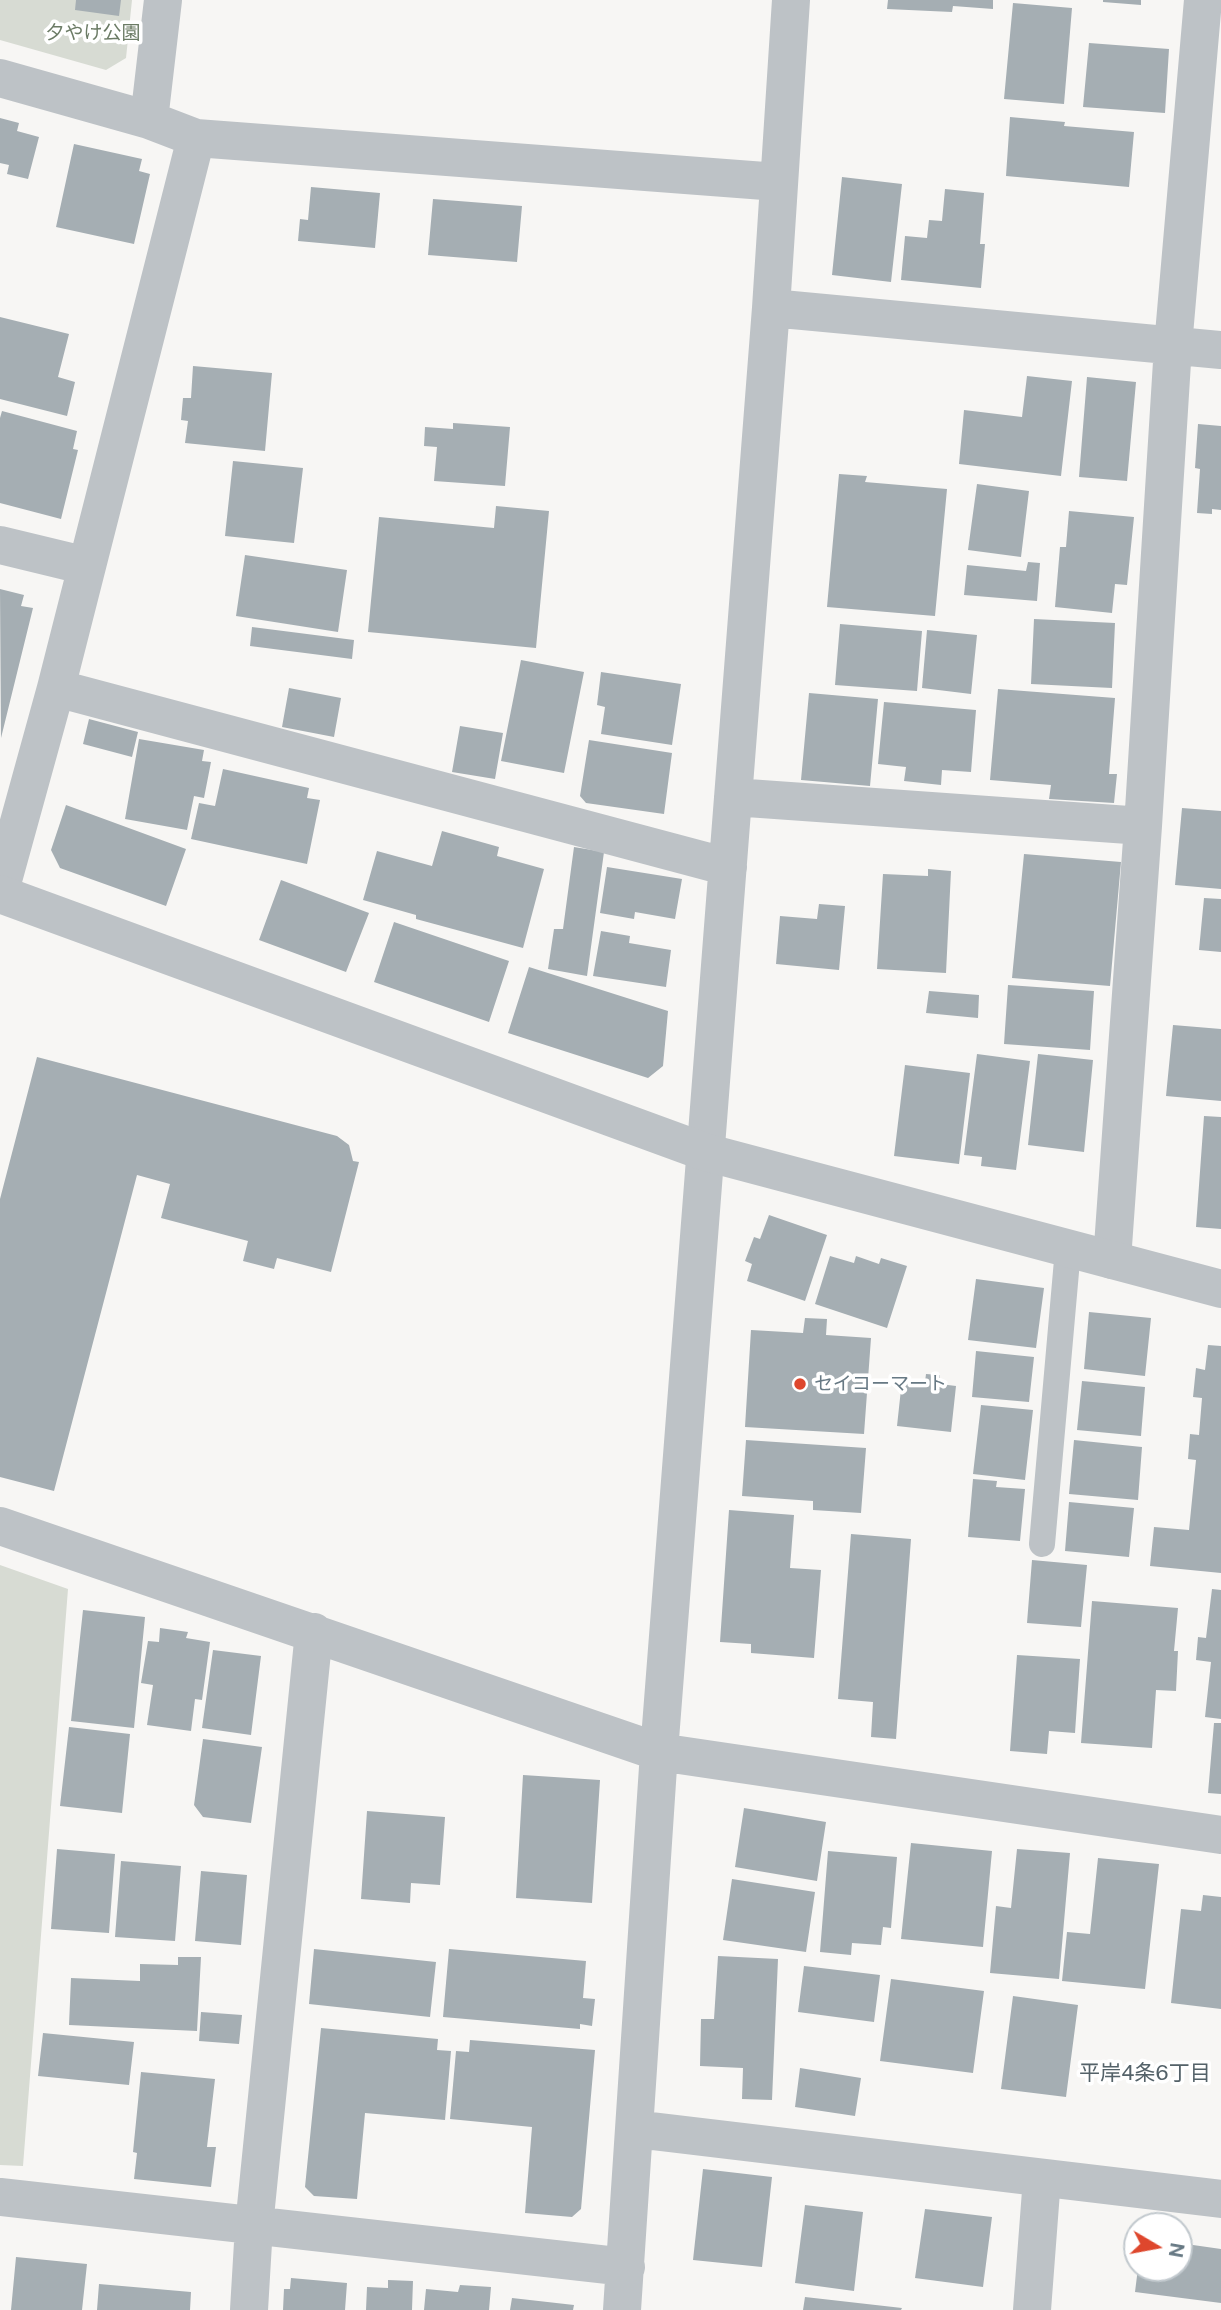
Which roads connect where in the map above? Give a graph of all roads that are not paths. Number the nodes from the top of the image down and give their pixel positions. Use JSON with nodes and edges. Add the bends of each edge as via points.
{"nodes":[{"id":1,"x":163,"y":0,"type":"edge"},
{"id":2,"x":791,"y":0,"type":"edge"},
{"id":3,"x":1203,"y":0,"type":"edge"},
{"id":4,"x":0,"y":78,"type":"edge"},
{"id":5,"x":149,"y":120,"type":"junction"},
{"id":6,"x":196,"y":138,"type":"junction"},
{"id":7,"x":778,"y":182,"type":"junction"},
{"id":8,"x":771,"y":308,"type":"junction"},
{"id":9,"x":1173,"y":346,"type":"junction"},
{"id":10,"x":1221,"y":350,"type":"edge"},
{"id":11,"x":0,"y":545,"type":"edge"},
{"id":12,"x":87,"y":566,"type":"junction"},
{"id":13,"x":56,"y":688,"type":"junction"},
{"id":14,"x":733,"y":797,"type":"junction"},
{"id":15,"x":1143,"y":826,"type":"junction"},
{"id":16,"x":728,"y":867,"type":"junction"},
{"id":17,"x":0,"y":892,"type":"edge"},
{"id":18,"x":705,"y":1152,"type":"junction"},
{"id":19,"x":1069,"y":1249,"type":"junction"},
{"id":20,"x":1112,"y":1260,"type":"junction"},
{"id":21,"x":1221,"y":1289,"type":"edge"},
{"id":22,"x":0,"y":1526,"type":"edge"},
{"id":23,"x":1042,"y":1544,"type":"dead end"},
{"id":24,"x":314,"y":1632,"type":"junction"},
{"id":25,"x":659,"y":1752,"type":"junction"},
{"id":26,"x":1221,"y":1835,"type":"edge"},
{"id":27,"x":635,"y":2129,"type":"junction"},
{"id":28,"x":1042,"y":2178,"type":"junction"},
{"id":29,"x":0,"y":2197,"type":"edge"},
{"id":30,"x":1221,"y":2199,"type":"edge"},
{"id":31,"x":254,"y":2226,"type":"junction"},
{"id":32,"x":626,"y":2266,"type":"junction"},
{"id":33,"x":249,"y":2310,"type":"edge"},
{"id":34,"x":622,"y":2310,"type":"edge"},
{"id":35,"x":1032,"y":2310,"type":"edge"}],
"edges":[{"from":1,"to":5,"type":"street"},
{"from":2,"to":7,"type":"street"},
{"from":3,"to":9,"type":"street"},
{"from":4,"to":5,"type":"street"},
{"from":5,"to":6,"type":"street"},
{"from":6,"to":7,"type":"street"},
{"from":6,"to":12,"type":"street"},
{"from":7,"to":8,"type":"street"},
{"from":8,"to":9,"type":"street"},
{"from":8,"to":14,"type":"street"},
{"from":9,"to":10,"type":"street"},
{"from":9,"to":15,"type":"street"},
{"from":11,"to":12,"type":"street"},
{"from":12,"to":13,"type":"street"},
{"from":13,"to":16,"type":"street"},
{"from":13,"to":17,"type":"street"},
{"from":14,"to":15,"type":"street"},
{"from":14,"to":16,"type":"street"},
{"from":15,"to":20,"type":"street"},
{"from":16,"to":18,"type":"street"},
{"from":17,"to":18,"type":"street"},
{"from":18,"to":19,"type":"street"},
{"from":18,"to":25,"type":"street"},
{"from":19,"to":20,"type":"street"},
{"from":19,"to":23,"type":"lane"},
{"from":20,"to":21,"type":"street"},
{"from":22,"to":24,"type":"street"},
{"from":24,"to":25,"type":"street"},
{"from":24,"to":31,"type":"street"},
{"from":25,"to":26,"type":"street"},
{"from":25,"to":27,"type":"street"},
{"from":27,"to":28,"type":"street"},
{"from":27,"to":32,"type":"street"},
{"from":28,"to":30,"type":"street"},
{"from":28,"to":35,"type":"street"},
{"from":29,"to":31,"type":"street"},
{"from":31,"to":32,"type":"street"},
{"from":31,"to":33,"type":"street"},
{"from":32,"to":34,"type":"street"}]}
